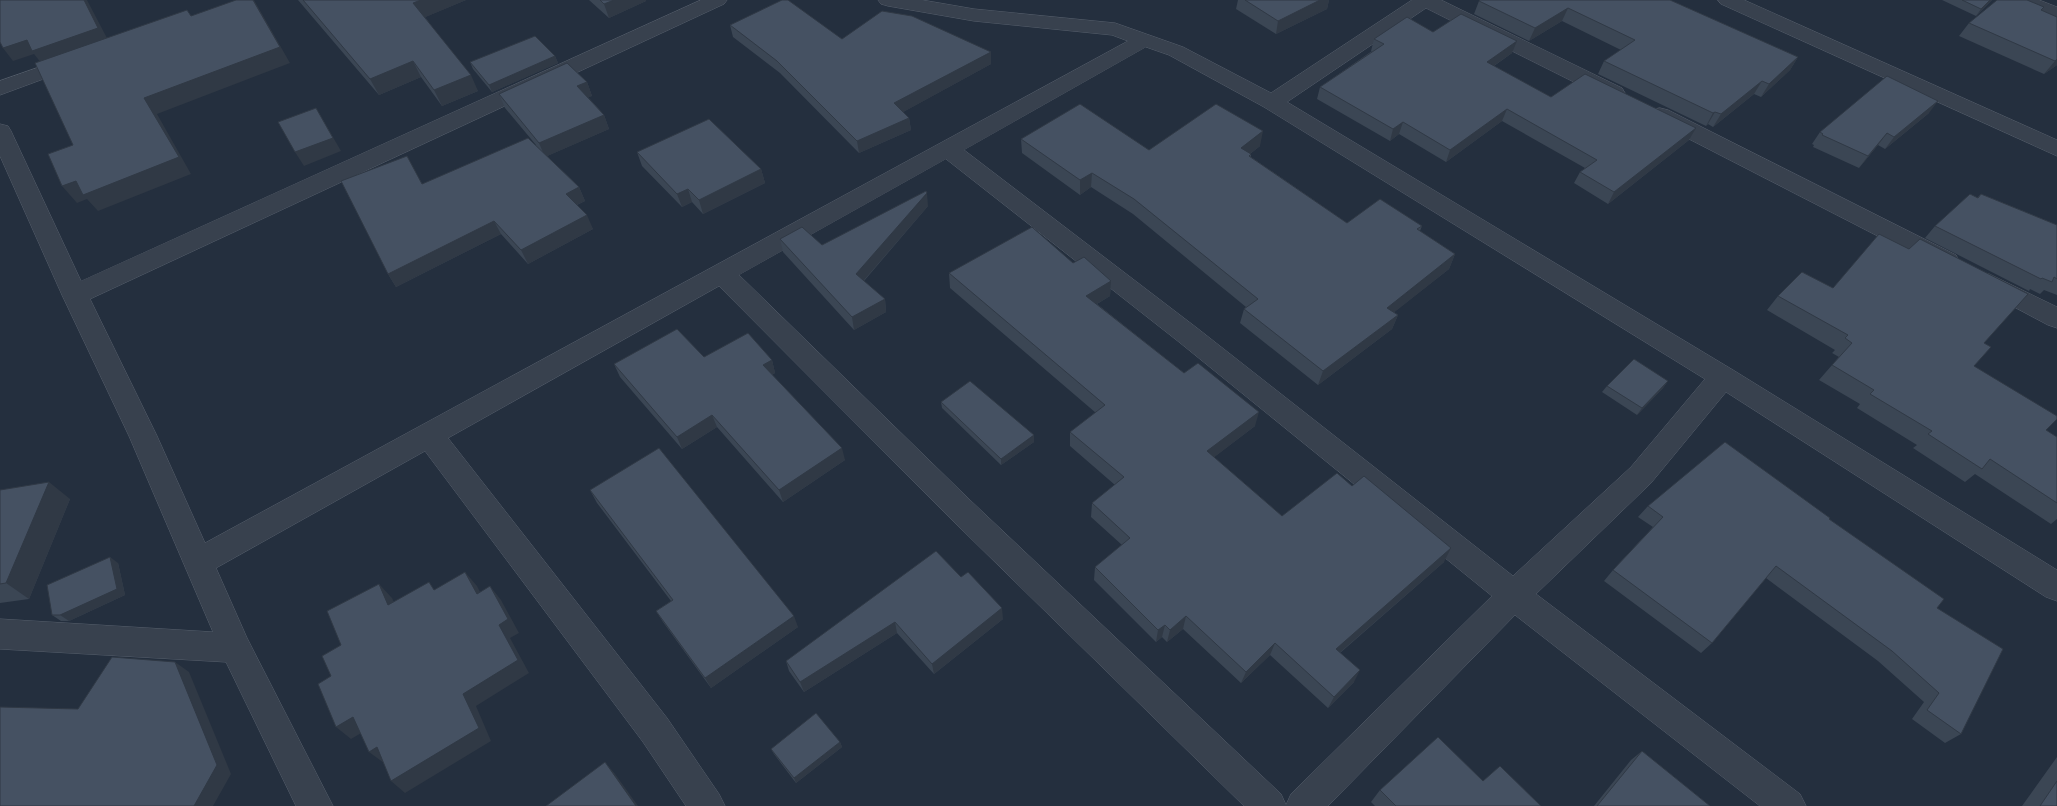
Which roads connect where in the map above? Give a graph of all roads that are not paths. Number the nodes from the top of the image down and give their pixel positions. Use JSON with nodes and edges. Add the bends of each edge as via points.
{"nodes":[{"id":1,"x":717,"y":0,"type":"edge"},
{"id":2,"x":888,"y":0,"type":"edge"},
{"id":3,"x":1010,"y":0,"type":"edge"},
{"id":4,"x":1425,"y":0,"type":"edge"},
{"id":5,"x":1728,"y":0,"type":"edge"},
{"id":6,"x":2021,"y":0,"type":"edge"},
{"id":7,"x":974,"y":14,"type":"junction"},
{"id":8,"x":2057,"y":14,"type":"edge"},
{"id":9,"x":1146,"y":39,"type":"junction"},
{"id":10,"x":93,"y":54,"type":"edge"},
{"id":11,"x":0,"y":88,"type":"edge"},
{"id":12,"x":1272,"y":102,"type":"junction"},
{"id":13,"x":0,"y":132,"type":"edge"},
{"id":14,"x":948,"y":148,"type":"junction"},
{"id":15,"x":2057,"y":149,"type":"edge"},
{"id":16,"x":721,"y":274,"type":"junction"},
{"id":17,"x":75,"y":295,"type":"junction"},
{"id":18,"x":2057,"y":318,"type":"edge"},
{"id":19,"x":1723,"y":377,"type":"junction"},
{"id":20,"x":429,"y":435,"type":"junction"},
{"id":21,"x":199,"y":562,"type":"junction"},
{"id":22,"x":2057,"y":587,"type":"edge"},
{"id":23,"x":1514,"y":595,"type":"junction"},
{"id":24,"x":0,"y":634,"type":"edge"},
{"id":25,"x":236,"y":648,"type":"junction"},
{"id":26,"x":315,"y":806,"type":"edge"},
{"id":27,"x":707,"y":806,"type":"edge"},
{"id":28,"x":1269,"y":806,"type":"edge"},
{"id":29,"x":1303,"y":806,"type":"edge"},
{"id":30,"x":1788,"y":806,"type":"edge"}],
"edges":[{"from":1,"to":17,"type":"street"},
{"from":2,"to":7,"type":"street"},
{"from":3,"to":7,"type":"street"},
{"from":4,"to":12,"type":"street"},
{"from":4,"to":18,"type":"street","via":[[1714,141]]},
{"from":5,"to":15,"type":"street"},
{"from":6,"to":8,"type":"street"},
{"from":7,"to":9,"type":"street","via":[[1115,29]]},
{"from":9,"to":12,"type":"street","via":[[1176,51]]},
{"from":9,"to":14,"type":"street"},
{"from":10,"to":11,"type":"street"},
{"from":12,"to":19,"type":"street"},
{"from":13,"to":17,"type":"street"},
{"from":14,"to":16,"type":"street"},
{"from":14,"to":23,"type":"street"},
{"from":16,"to":20,"type":"street"},
{"from":16,"to":28,"type":"street"},
{"from":17,"to":21,"type":"street"},
{"from":19,"to":22,"type":"street"},
{"from":19,"to":23,"type":"street","via":[[1641,475]]},
{"from":20,"to":21,"type":"street"},
{"from":20,"to":27,"type":"street","via":[[655,730]]},
{"from":21,"to":25,"type":"street"},
{"from":23,"to":29,"type":"street"},
{"from":23,"to":30,"type":"street"},
{"from":24,"to":25,"type":"street"},
{"from":25,"to":26,"type":"street"}]}
